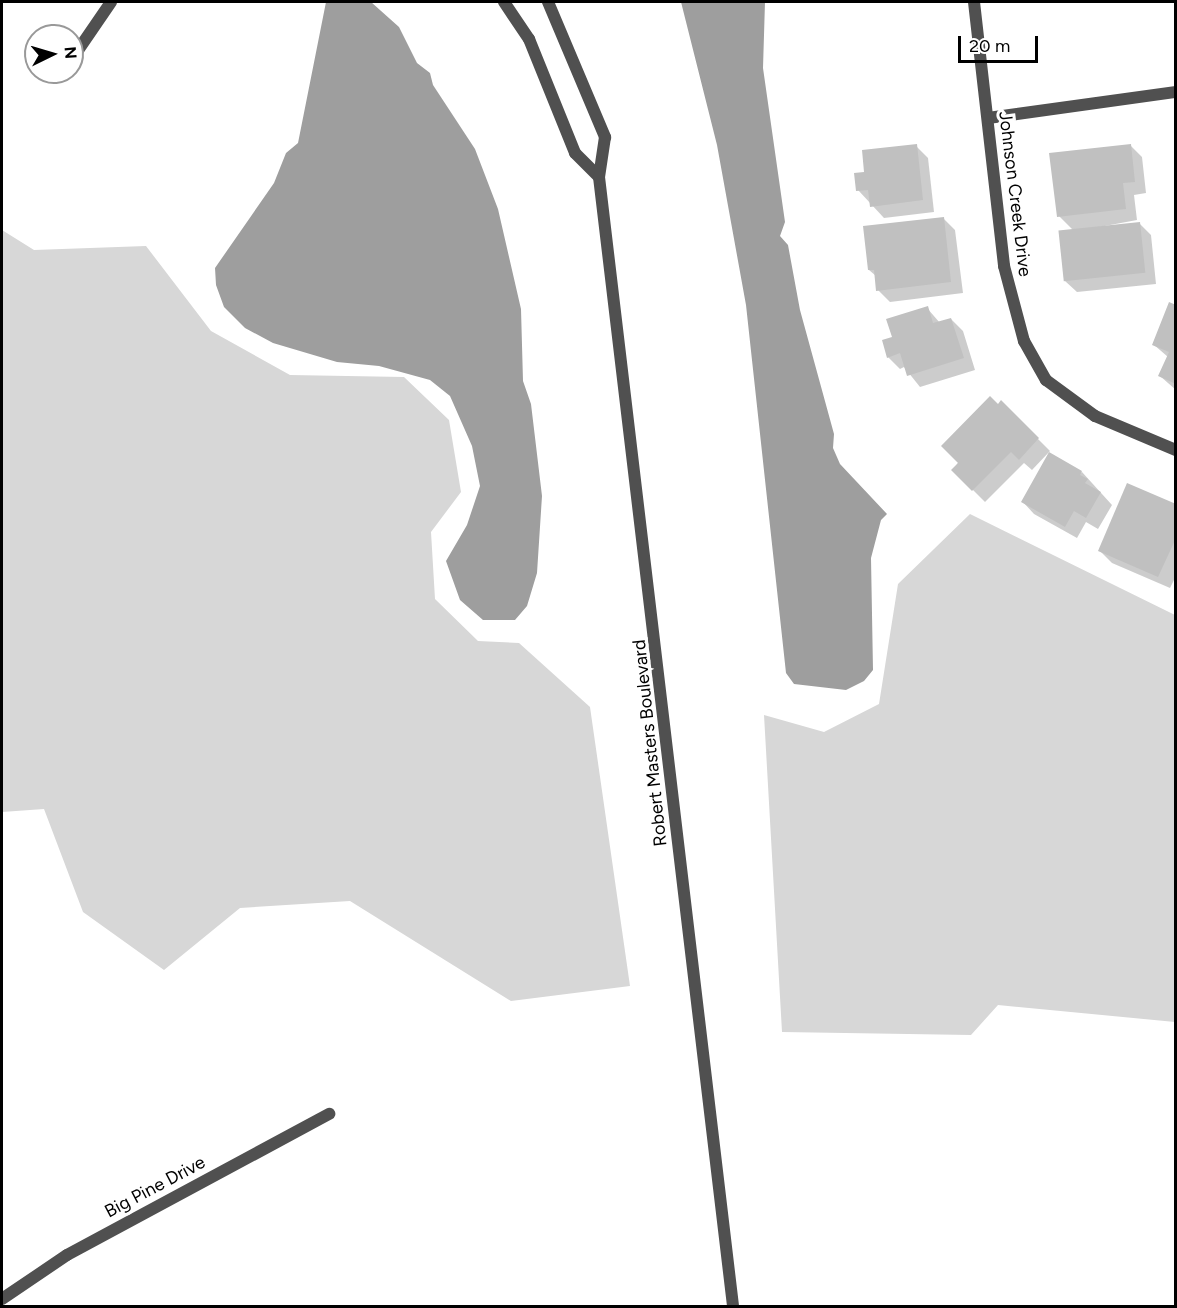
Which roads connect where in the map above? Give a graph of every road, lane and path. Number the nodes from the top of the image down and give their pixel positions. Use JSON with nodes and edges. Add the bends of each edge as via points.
{"nodes":[{"id":1,"x":111,"y":2,"type":"edge"},
{"id":2,"x":504,"y":2,"type":"edge"},
{"id":3,"x":548,"y":2,"type":"edge"},
{"id":4,"x":974,"y":2,"type":"edge"},
{"id":5,"x":84,"y":41,"type":"edge"},
{"id":6,"x":1176,"y":92,"type":"edge"},
{"id":7,"x":988,"y":118,"type":"junction"},
{"id":8,"x":599,"y":177,"type":"junction"},
{"id":9,"x":1176,"y":450,"type":"edge"},
{"id":10,"x":329,"y":1114,"type":"dead end"},
{"id":11,"x":2,"y":1299,"type":"edge"},
{"id":12,"x":733,"y":1306,"type":"edge"}],
"edges":[{"from":1,"to":5,"type":"street"},
{"from":2,"to":8,"type":"street","via":[[529,39],[575,153]]},
{"from":3,"to":8,"type":"street","name":"Robert Masters Boulevard","via":[[605,137]]},
{"from":4,"to":7,"type":"street","name":"Johnson Creek Drive"},
{"from":6,"to":7,"type":"street"},
{"from":7,"to":9,"type":"street","name":"Johnson Creek Drive","via":[[1006,279],[1024,341],[1046,381],[1095,416]]},
{"from":8,"to":12,"type":"street","name":"Robert Masters Boulevard"},
{"from":10,"to":11,"type":"street","name":"Big Pine Drive","via":[[67,1255]]}]}
